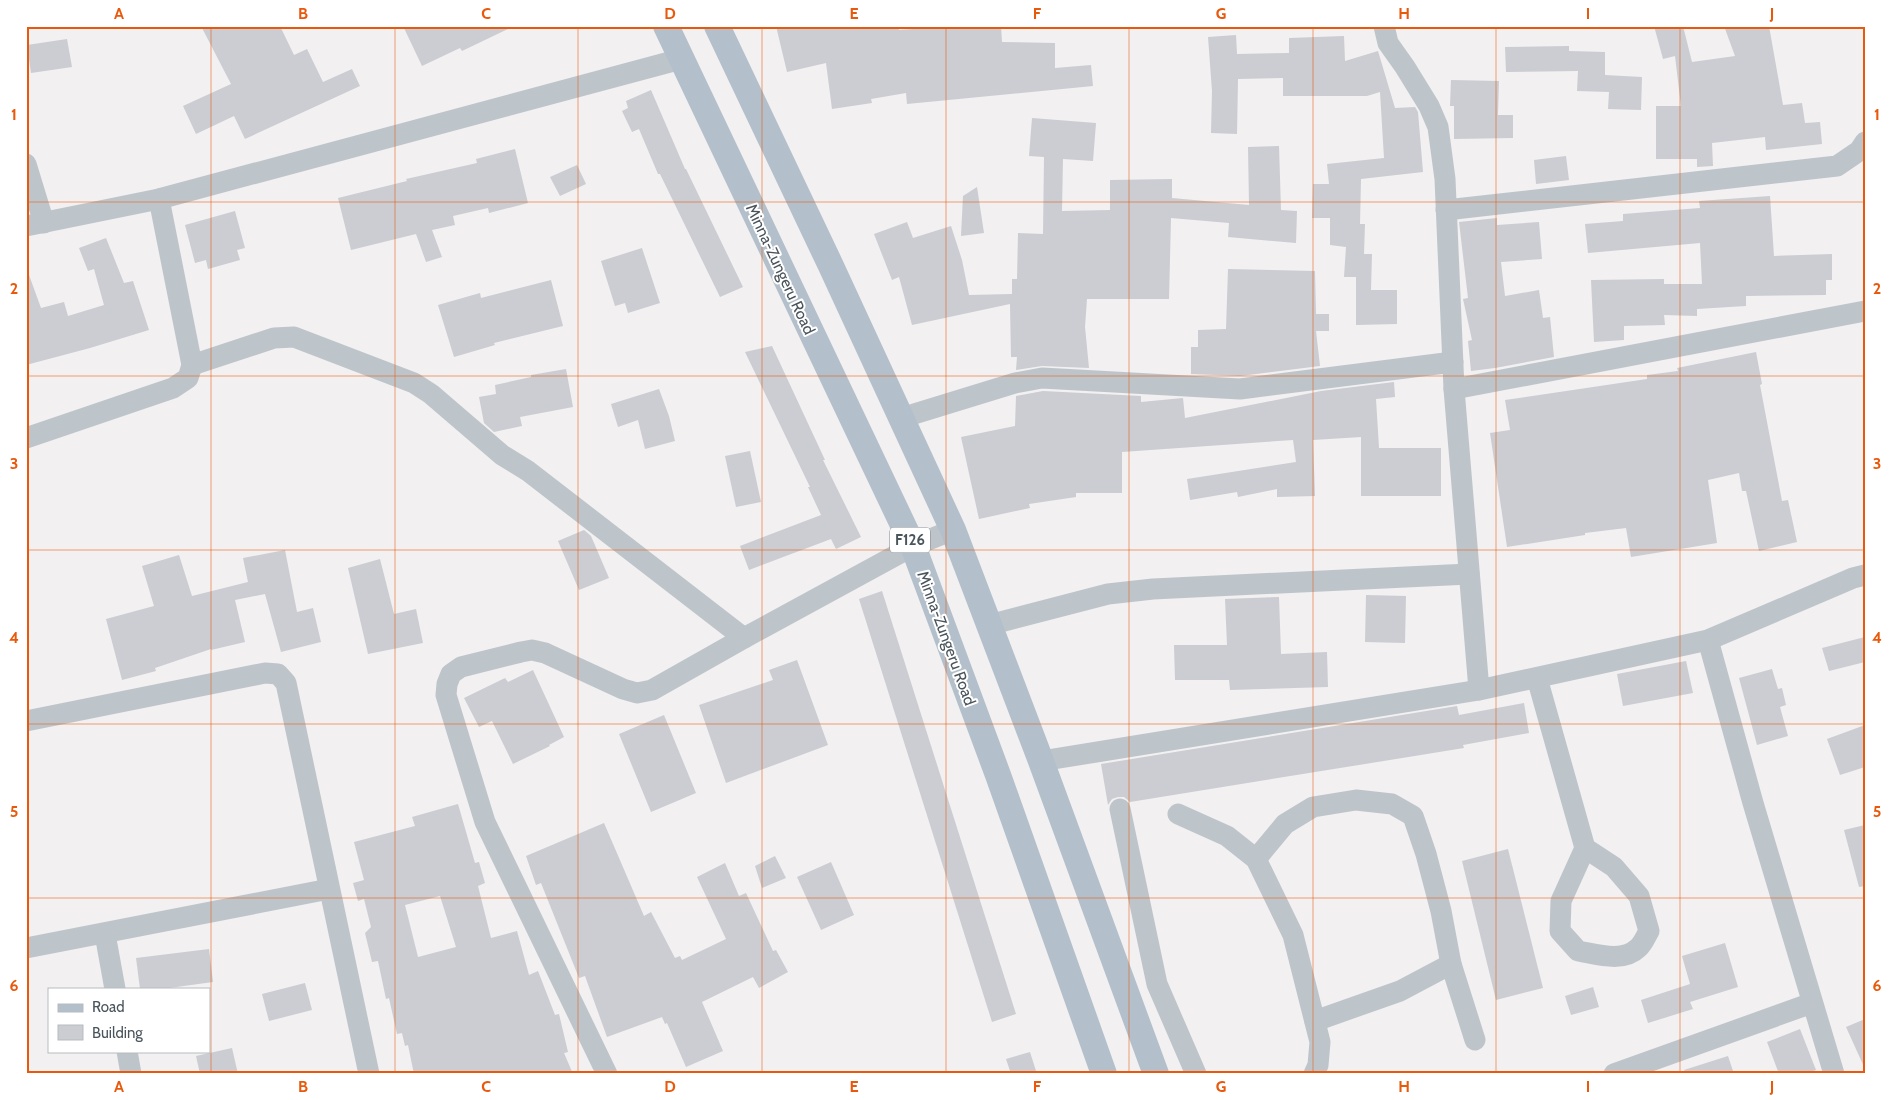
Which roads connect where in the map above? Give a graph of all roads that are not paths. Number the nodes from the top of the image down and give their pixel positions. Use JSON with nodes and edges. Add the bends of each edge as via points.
{"nodes":[{"id":1,"x":666,"y":26,"type":"edge"},
{"id":2,"x":717,"y":26,"type":"edge"},
{"id":3,"x":1384,"y":26,"type":"edge"},
{"id":4,"x":681,"y":59,"type":"junction"},
{"id":5,"x":1865,"y":142,"type":"edge"},
{"id":6,"x":26,"y":164,"type":"edge"},
{"id":7,"x":160,"y":198,"type":"junction"},
{"id":8,"x":1446,"y":210,"type":"junction"},
{"id":9,"x":35,"y":224,"type":"edge"},
{"id":10,"x":1865,"y":311,"type":"edge"},
{"id":11,"x":1453,"y":362,"type":"junction"},
{"id":12,"x":192,"y":365,"type":"junction"},
{"id":13,"x":1454,"y":389,"type":"junction"},
{"id":14,"x":902,"y":418,"type":"junction"},
{"id":15,"x":26,"y":438,"type":"edge"},
{"id":16,"x":953,"y":530,"type":"junction"},
{"id":17,"x":913,"y":546,"type":"junction"},
{"id":18,"x":1469,"y":574,"type":"junction"},
{"id":19,"x":1865,"y":575,"type":"edge"},
{"id":20,"x":989,"y":625,"type":"junction"},
{"id":21,"x":744,"y":638,"type":"junction"},
{"id":22,"x":1708,"y":640,"type":"junction"},
{"id":23,"x":1537,"y":678,"type":"junction"},
{"id":24,"x":1479,"y":690,"type":"junction"},
{"id":25,"x":26,"y":721,"type":"edge"},
{"id":26,"x":1041,"y":761,"type":"junction"},
{"id":27,"x":1120,"y":810,"type":"dead end"},
{"id":28,"x":1178,"y":814,"type":"dead end"},
{"id":29,"x":1585,"y":848,"type":"junction"},
{"id":30,"x":1256,"y":859,"type":"junction"},
{"id":31,"x":328,"y":889,"type":"junction"},
{"id":32,"x":105,"y":934,"type":"junction"},
{"id":33,"x":26,"y":948,"type":"edge"},
{"id":34,"x":1451,"y":964,"type":"junction"},
{"id":35,"x":1158,"y":984,"type":"junction"},
{"id":36,"x":115,"y":988,"type":"edge"},
{"id":37,"x":1127,"y":995,"type":"junction"},
{"id":38,"x":1812,"y":1003,"type":"junction"},
{"id":39,"x":1315,"y":1021,"type":"junction"},
{"id":40,"x":1475,"y":1040,"type":"dead end"},
{"id":41,"x":126,"y":1052,"type":"edge"},
{"id":42,"x":131,"y":1074,"type":"edge"},
{"id":43,"x":369,"y":1074,"type":"edge"},
{"id":44,"x":608,"y":1074,"type":"edge"},
{"id":45,"x":1104,"y":1074,"type":"edge"},
{"id":46,"x":1156,"y":1074,"type":"edge"},
{"id":47,"x":1196,"y":1074,"type":"edge"},
{"id":48,"x":1314,"y":1074,"type":"edge"},
{"id":49,"x":1614,"y":1074,"type":"edge"},
{"id":50,"x":1834,"y":1074,"type":"edge"}],
"edges":[{"from":1,"to":4,"type":"main road","name":"Minna-Zungeru Road","number":"F126"},
{"from":2,"to":14,"type":"main road","number":"F126"},
{"from":3,"to":8,"type":"street","via":[[1388,43],[1429,106],[1438,127]]},
{"from":4,"to":7,"type":"street"},
{"from":4,"to":17,"type":"main road","name":"Minna-Zungeru Road","number":"F126"},
{"from":5,"to":8,"type":"street","via":[[1859,152],[1838,166]]},
{"from":6,"to":9,"type":"street"},
{"from":7,"to":9,"type":"street"},
{"from":7,"to":12,"type":"street"},
{"from":8,"to":11,"type":"street"},
{"from":10,"to":13,"type":"street"},
{"from":11,"to":13,"type":"street"},
{"from":11,"to":14,"type":"street","via":[[1240,389],[1042,378],[1015,383]]},
{"from":12,"to":15,"type":"street","via":[[188,378],[173,388]]},
{"from":12,"to":21,"type":"street","via":[[274,338],[294,337],[414,383],[502,455],[528,470]]},
{"from":13,"to":18,"type":"street"},
{"from":14,"to":16,"type":"main road","number":"F126"},
{"from":16,"to":17,"type":"street"},
{"from":16,"to":20,"type":"main road","number":"F126"},
{"from":17,"to":21,"type":"street"},
{"from":17,"to":45,"type":"main road","name":"Minna-Zungeru Road","number":"F126"},
{"from":18,"to":20,"type":"street","via":[[1153,589],[1108,594]]},
{"from":18,"to":24,"type":"street"},
{"from":19,"to":22,"type":"street"},
{"from":20,"to":26,"type":"main road","number":"F126"},
{"from":21,"to":44,"type":"street","via":[[652,690],[637,693],[532,650],[462,667],[451,674],[447,684],[446,695],[485,822]]},
{"from":22,"to":23,"type":"street"},
{"from":22,"to":38,"type":"street"},
{"from":23,"to":24,"type":"street"},
{"from":23,"to":29,"type":"street"},
{"from":24,"to":26,"type":"street"},
{"from":25,"to":31,"type":"street","via":[[265,673],[278,674],[286,683]]},
{"from":26,"to":37,"type":"main road","number":"F126"},
{"from":27,"to":35,"type":"street"},
{"from":28,"to":30,"type":"street","via":[[1227,836]]},
{"from":29,"to":29,"type":"street","via":[[1561,902],[1560,931],[1578,951],[1606,956],[1623,955],[1638,948],[1649,931],[1639,896],[1614,867]]},
{"from":30,"to":34,"type":"street","via":[[1285,824],[1313,807],[1356,800],[1392,804],[1413,816],[1441,912]]},
{"from":30,"to":39,"type":"street","via":[[1293,935]]},
{"from":31,"to":32,"type":"street"},
{"from":31,"to":43,"type":"street"},
{"from":32,"to":33,"type":"street"},
{"from":32,"to":36,"type":"street"},
{"from":34,"to":39,"type":"street","via":[[1400,991]]},
{"from":34,"to":40,"type":"street"},
{"from":35,"to":37,"type":"street"},
{"from":35,"to":47,"type":"street"},
{"from":37,"to":46,"type":"main road","number":"F126"},
{"from":38,"to":49,"type":"street"},
{"from":38,"to":50,"type":"street"},
{"from":39,"to":48,"type":"street","via":[[1320,1042]]},
{"from":41,"to":42,"type":"street"}]}
